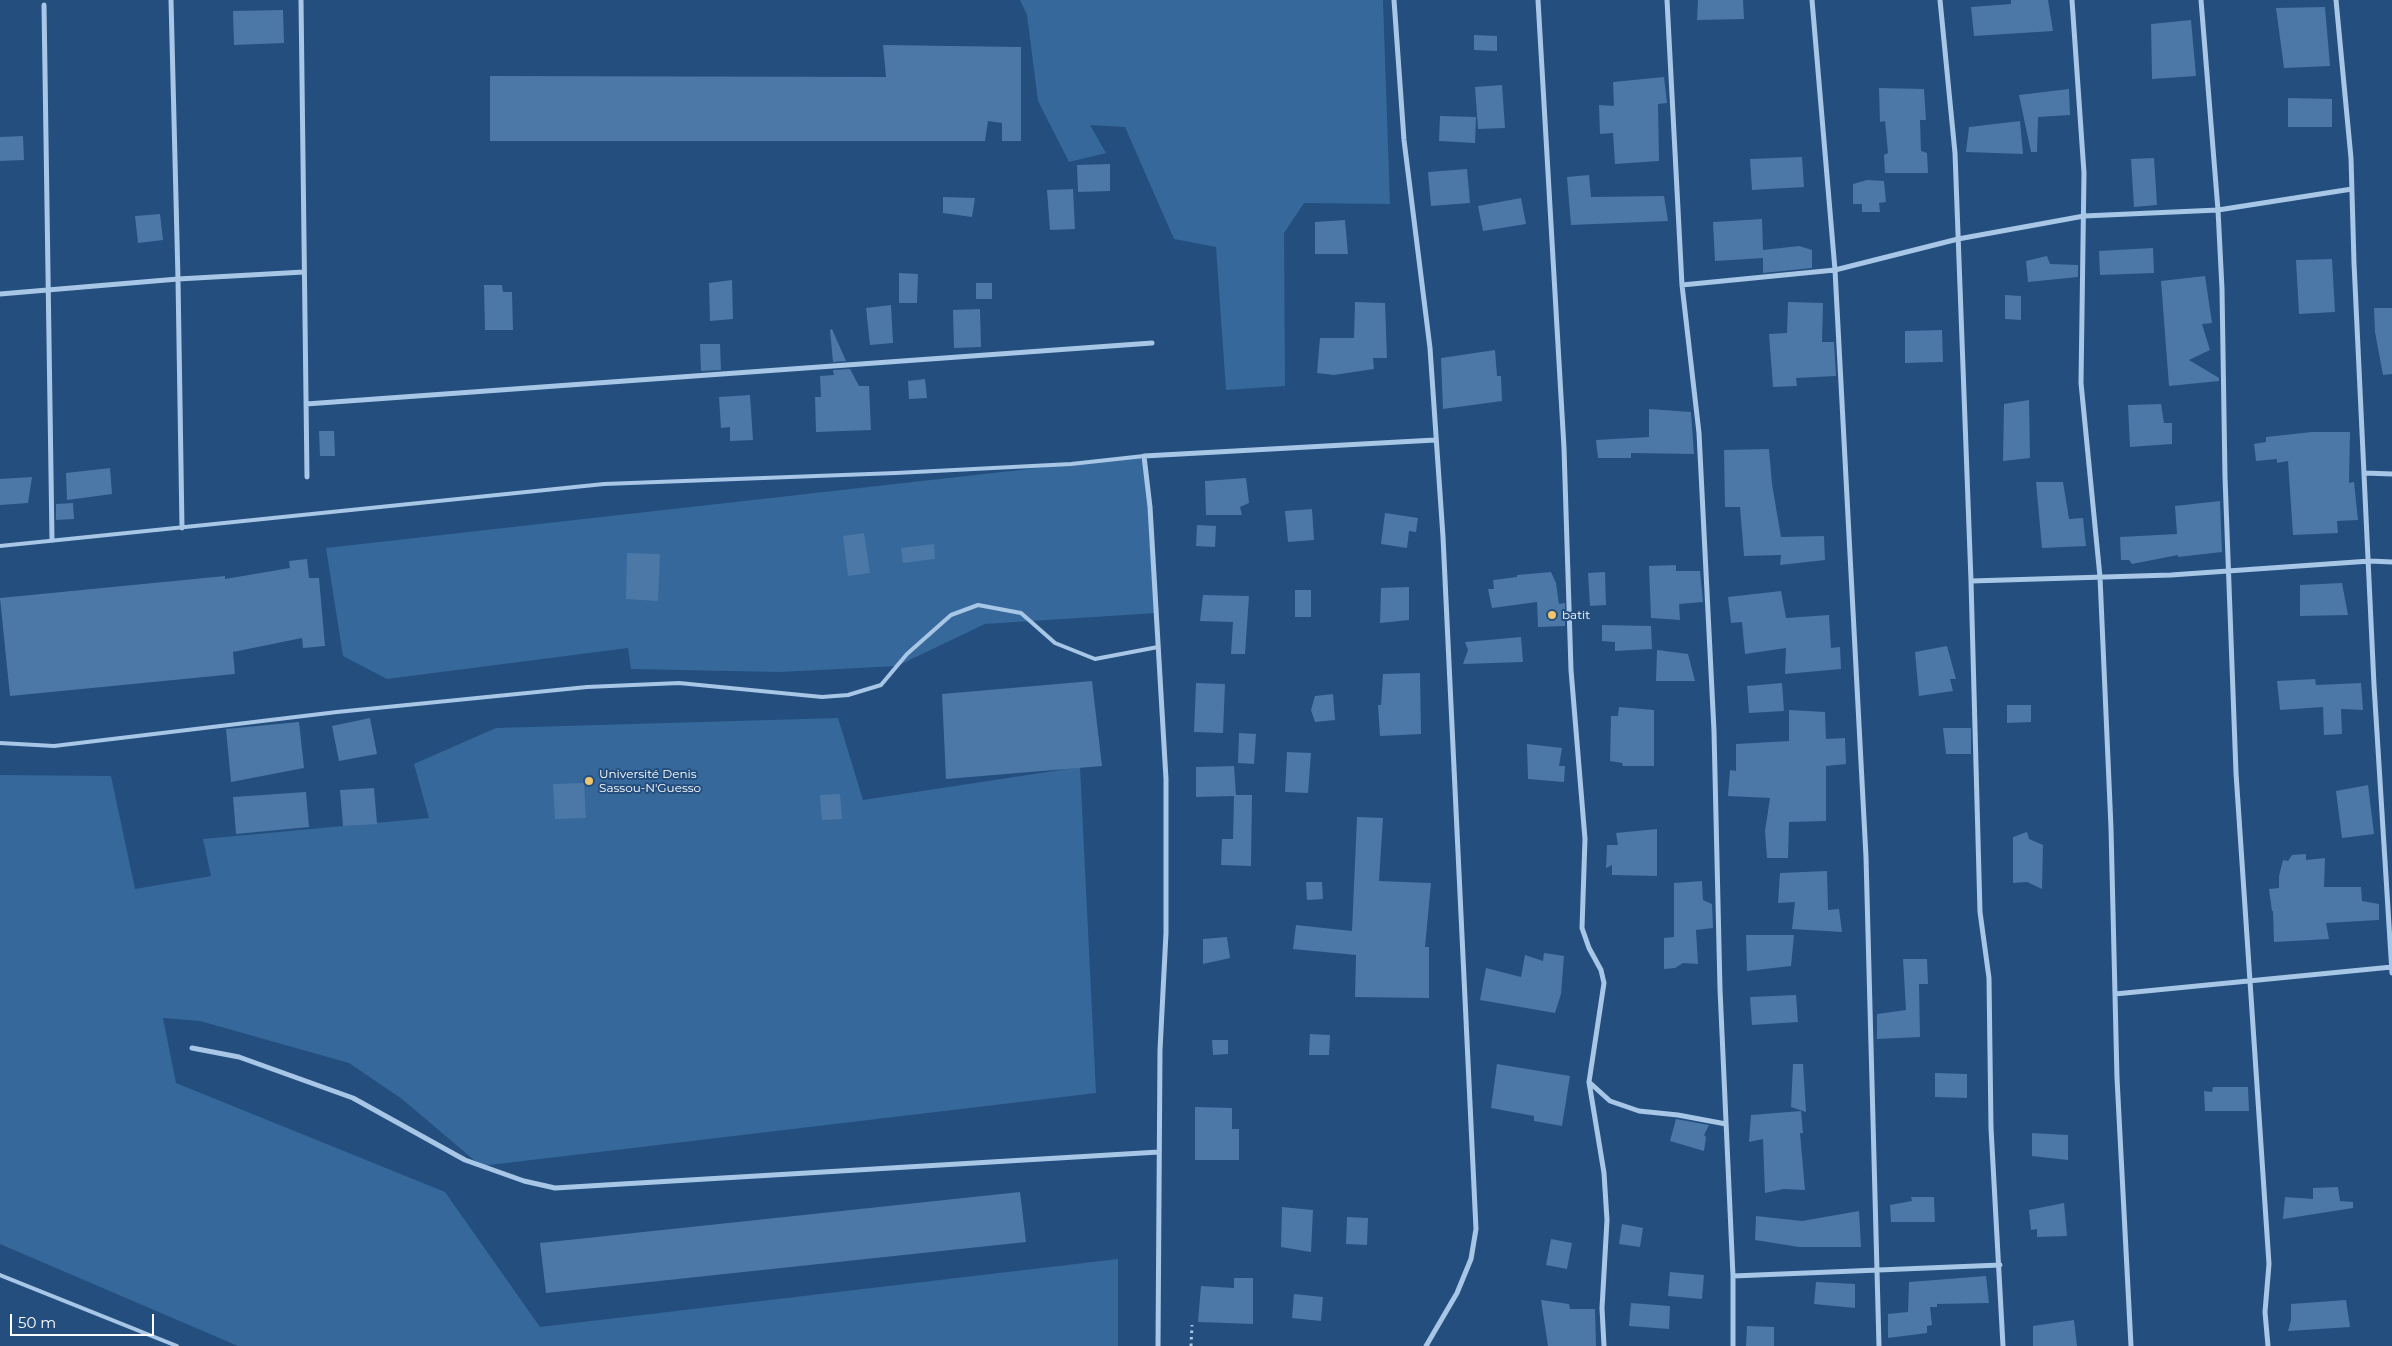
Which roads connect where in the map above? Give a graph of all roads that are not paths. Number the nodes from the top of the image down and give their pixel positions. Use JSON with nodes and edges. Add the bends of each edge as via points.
{"nodes":[{"id":1,"x":170,"y":0,"type":"edge"},
{"id":2,"x":301,"y":0,"type":"edge"},
{"id":3,"x":1394,"y":0,"type":"edge"},
{"id":4,"x":1538,"y":0,"type":"edge"},
{"id":5,"x":1668,"y":0,"type":"edge"},
{"id":6,"x":1812,"y":0,"type":"edge"},
{"id":7,"x":1940,"y":0,"type":"edge"},
{"id":8,"x":2072,"y":0,"type":"edge"},
{"id":9,"x":2201,"y":0,"type":"edge"},
{"id":10,"x":2336,"y":0,"type":"edge"},
{"id":11,"x":44,"y":5,"type":"dead end"},
{"id":12,"x":2352,"y":189,"type":"junction"},
{"id":13,"x":2218,"y":210,"type":"junction"},
{"id":14,"x":2084,"y":216,"type":"junction"},
{"id":15,"x":1958,"y":239,"type":"junction"},
{"id":16,"x":1835,"y":270,"type":"junction"},
{"id":17,"x":304,"y":272,"type":"junction"},
{"id":18,"x":178,"y":279,"type":"junction"},
{"id":19,"x":1682,"y":285,"type":"junction"},
{"id":20,"x":49,"y":290,"type":"junction"},
{"id":21,"x":0,"y":294,"type":"edge"},
{"id":22,"x":1152,"y":343,"type":"dead end"},
{"id":23,"x":306,"y":404,"type":"junction"},
{"id":24,"x":1435,"y":440,"type":"junction"},
{"id":25,"x":1144,"y":456,"type":"junction"},
{"id":26,"x":2365,"y":473,"type":"junction"},
{"id":27,"x":2392,"y":474,"type":"edge"},
{"id":28,"x":307,"y":477,"type":"dead end"},
{"id":29,"x":182,"y":528,"type":"junction"},
{"id":30,"x":52,"y":540,"type":"junction"},
{"id":31,"x":0,"y":546,"type":"edge"},
{"id":32,"x":2370,"y":561,"type":"junction"},
{"id":33,"x":2392,"y":562,"type":"edge"},
{"id":34,"x":2228,"y":572,"type":"junction"},
{"id":35,"x":2100,"y":577,"type":"junction"},
{"id":36,"x":1971,"y":581,"type":"junction"},
{"id":37,"x":1158,"y":647,"type":"junction"},
{"id":38,"x":0,"y":743,"type":"edge"},
{"id":39,"x":2392,"y":969,"type":"edge"},
{"id":40,"x":2251,"y":982,"type":"junction"},
{"id":41,"x":2115,"y":994,"type":"junction"},
{"id":42,"x":192,"y":1048,"type":"dead end"},
{"id":43,"x":1589,"y":1082,"type":"junction"},
{"id":44,"x":1726,"y":1124,"type":"junction"},
{"id":45,"x":1159,"y":1152,"type":"junction"},
{"id":46,"x":2000,"y":1265,"type":"junction"},
{"id":47,"x":1875,"y":1270,"type":"junction"},
{"id":48,"x":0,"y":1275,"type":"edge"},
{"id":49,"x":1733,"y":1276,"type":"junction"},
{"id":50,"x":177,"y":1346,"type":"edge"},
{"id":51,"x":1158,"y":1346,"type":"edge"},
{"id":52,"x":1426,"y":1346,"type":"edge"},
{"id":53,"x":1604,"y":1346,"type":"edge"},
{"id":54,"x":1733,"y":1346,"type":"edge"},
{"id":55,"x":1879,"y":1346,"type":"edge"},
{"id":56,"x":2003,"y":1346,"type":"edge"},
{"id":57,"x":2130,"y":1346,"type":"edge"},
{"id":58,"x":2268,"y":1346,"type":"edge"}],
"edges":[{"from":1,"to":18,"type":"street"},
{"from":2,"to":17,"type":"street"},
{"from":3,"to":24,"type":"street","via":[[1404,140],[1430,348]]},
{"from":4,"to":43,"type":"street","via":[[1564,448],[1571,670],[1586,840],[1582,928],[1604,983]]},
{"from":5,"to":19,"type":"street"},
{"from":6,"to":16,"type":"street"},
{"from":7,"to":15,"type":"street","via":[[1955,153]]},
{"from":8,"to":14,"type":"street"},
{"from":9,"to":13,"type":"street"},
{"from":10,"to":12,"type":"street","via":[[2352,158]]},
{"from":11,"to":20,"type":"street"},
{"from":12,"to":13,"type":"street"},
{"from":12,"to":26,"type":"street"},
{"from":13,"to":14,"type":"street"},
{"from":13,"to":34,"type":"street"},
{"from":14,"to":15,"type":"street"},
{"from":14,"to":35,"type":"street","via":[[2081,382]]},
{"from":15,"to":16,"type":"street"},
{"from":15,"to":36,"type":"street"},
{"from":16,"to":19,"type":"street"},
{"from":16,"to":47,"type":"street","via":[[1866,856]]},
{"from":17,"to":18,"type":"street"},
{"from":17,"to":23,"type":"street"},
{"from":18,"to":20,"type":"street"},
{"from":18,"to":29,"type":"street"},
{"from":19,"to":44,"type":"street","via":[[1700,433],[1714,731]]},
{"from":20,"to":21,"type":"street"},
{"from":20,"to":30,"type":"street"},
{"from":22,"to":23,"type":"street"},
{"from":23,"to":28,"type":"street"},
{"from":24,"to":25,"type":"street"},
{"from":24,"to":52,"type":"street","via":[[1443,537],[1476,1230],[1468,1268]]},
{"from":25,"to":29,"type":"lane","via":[[1071,464],[896,474],[604,484]]},
{"from":25,"to":37,"type":"street"},
{"from":26,"to":27,"type":"street"},
{"from":26,"to":32,"type":"street"},
{"from":29,"to":30,"type":"lane"},
{"from":30,"to":31,"type":"lane"},
{"from":32,"to":33,"type":"street"},
{"from":32,"to":34,"type":"street"},
{"from":32,"to":39,"type":"street","via":[[2374,685]]},
{"from":34,"to":35,"type":"street"},
{"from":34,"to":40,"type":"street","via":[[2236,773]]},
{"from":35,"to":36,"type":"street"},
{"from":35,"to":41,"type":"street"},
{"from":36,"to":46,"type":"street","via":[[1980,912],[1989,978],[1991,1128]]},
{"from":37,"to":38,"type":"lane","via":[[1095,659],[1055,643],[1021,613],[978,605],[951,614],[907,654],[881,685],[848,695],[822,697],[679,684],[587,687],[337,712],[54,746]]},
{"from":37,"to":45,"type":"street","via":[[1166,779],[1166,933]]},
{"from":39,"to":40,"type":"street"},
{"from":40,"to":41,"type":"street"},
{"from":40,"to":58,"type":"street","via":[[2269,1264],[2265,1312]]},
{"from":41,"to":57,"type":"street"},
{"from":42,"to":45,"type":"street","via":[[239,1057],[344,1094],[465,1160],[524,1181],[555,1188]]},
{"from":43,"to":44,"type":"street","via":[[1610,1101],[1639,1111]]},
{"from":43,"to":53,"type":"street","via":[[1604,1173],[1607,1220],[1602,1308]]},
{"from":44,"to":49,"type":"street"},
{"from":45,"to":51,"type":"street"},
{"from":46,"to":47,"type":"street"},
{"from":46,"to":56,"type":"street"},
{"from":47,"to":49,"type":"street"},
{"from":47,"to":55,"type":"street"},
{"from":48,"to":50,"type":"lane"},
{"from":49,"to":54,"type":"street"}]}
